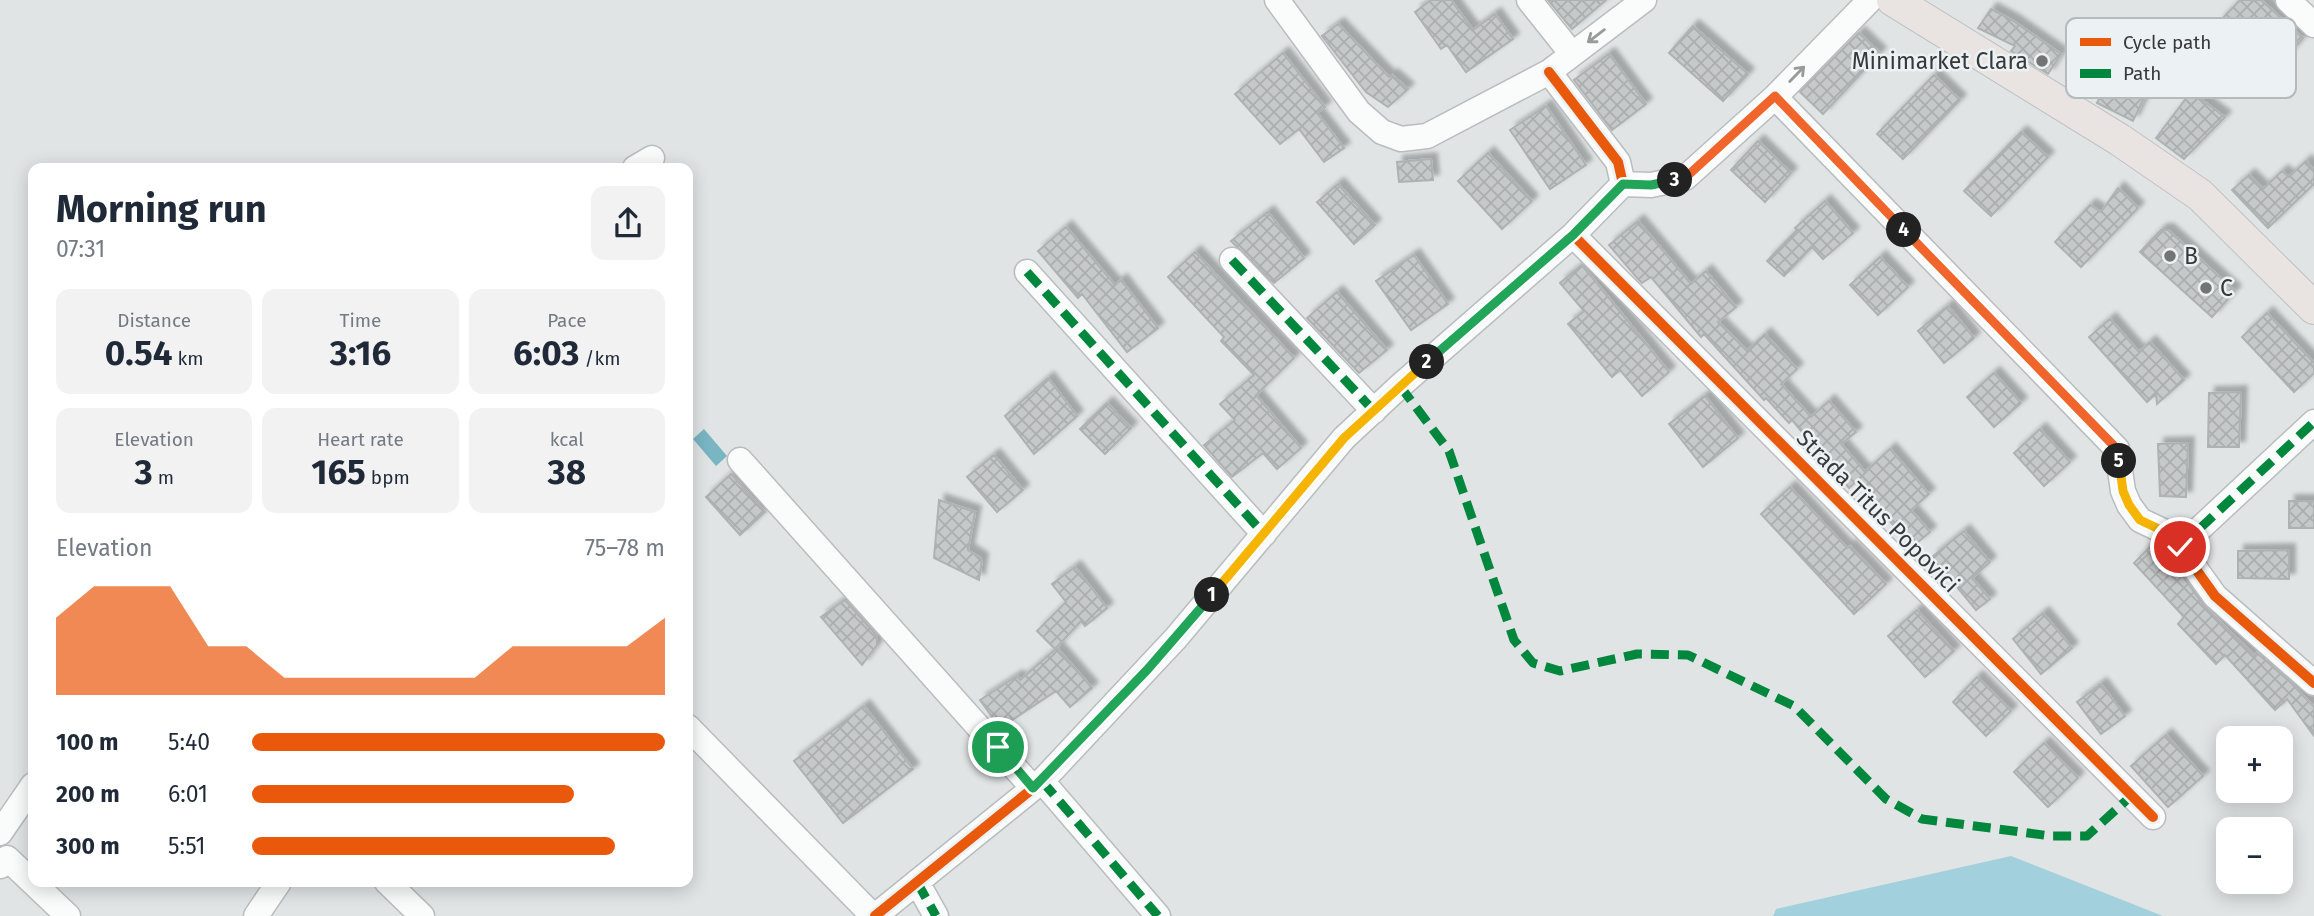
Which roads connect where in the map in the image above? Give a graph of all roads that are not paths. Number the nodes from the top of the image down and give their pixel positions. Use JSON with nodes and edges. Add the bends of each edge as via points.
{"nodes":[{"id":1,"x":1277,"y":0,"type":"edge"},
{"id":2,"x":1529,"y":0,"type":"edge"},
{"id":3,"x":1644,"y":0,"type":"edge"},
{"id":4,"x":1879,"y":0,"type":"edge"},
{"id":5,"x":2288,"y":0,"type":"edge"},
{"id":6,"x":2314,"y":25,"type":"edge"},
{"id":7,"x":1572,"y":54,"type":"junction"},
{"id":8,"x":1549,"y":72,"type":"junction"},
{"id":9,"x":1775,"y":96,"type":"junction"},
{"id":10,"x":1623,"y":184,"type":"junction"},
{"id":11,"x":1573,"y":235,"type":"junction"},
{"id":12,"x":1232,"y":260,"type":"dead end"},
{"id":13,"x":1027,"y":272,"type":"dead end"},
{"id":14,"x":2314,"y":308,"type":"edge"},
{"id":15,"x":1374,"y":411,"type":"junction"},
{"id":16,"x":2314,"y":422,"type":"edge"},
{"id":17,"x":740,"y":460,"type":"dead end"},
{"id":18,"x":1264,"y":534,"type":"junction"},
{"id":19,"x":2180,"y":547,"type":"junction"},
{"id":20,"x":2314,"y":683,"type":"edge"},
{"id":21,"x":693,"y":732,"type":"edge"},
{"id":22,"x":1038,"y":785,"type":"junction"},
{"id":23,"x":28,"y":792,"type":"edge"},
{"id":24,"x":2152,"y":817,"type":"dead end"},
{"id":25,"x":0,"y":834,"type":"edge"},
{"id":26,"x":3,"y":862,"type":"edge"},
{"id":27,"x":917,"y":882,"type":"junction"},
{"id":28,"x":28,"y":883,"type":"edge"},
{"id":29,"x":33,"y":887,"type":"edge"},
{"id":30,"x":276,"y":887,"type":"edge"},
{"id":31,"x":392,"y":887,"type":"edge"},
{"id":32,"x":68,"y":916,"type":"edge"},
{"id":33,"x":256,"y":916,"type":"edge"},
{"id":34,"x":422,"y":916,"type":"edge"},
{"id":35,"x":874,"y":916,"type":"edge"},
{"id":36,"x":936,"y":916,"type":"edge"},
{"id":37,"x":1158,"y":916,"type":"edge"}],
"edges":[{"from":1,"to":8,"type":"street","via":[[1359,112],[1382,132],[1401,139],[1427,136]]},
{"from":2,"to":7,"type":"street"},
{"from":3,"to":7,"type":"street","one_way":true},
{"from":9,"to":4,"type":"street","one_way":true},
{"from":4,"to":14,"type":"main road","via":[[2120,140],[2200,195]]},
{"from":5,"to":6,"type":"street"},
{"from":7,"to":8,"type":"street"},
{"from":8,"to":10,"type":"street","via":[[1618,162]]},
{"from":9,"to":10,"type":"street","via":[[1685,178],[1651,185]]},
{"from":9,"to":19,"type":"street","via":[[2117,449],[2129,505],[2140,520],[2163,531]]},
{"from":10,"to":11,"type":"street"},
{"from":11,"to":15,"type":"street"},
{"from":11,"to":24,"type":"street","name":"Strada Titus Popovici"},
{"from":12,"to":15,"type":"street"},
{"from":13,"to":18,"type":"street"},
{"from":15,"to":18,"type":"street","via":[[1344,438]]},
{"from":16,"to":19,"type":"street"},
{"from":17,"to":22,"type":"street"},
{"from":18,"to":22,"type":"street","via":[[1176,638]]},
{"from":19,"to":20,"type":"street","via":[[2215,596]]},
{"from":21,"to":35,"type":"street"},
{"from":22,"to":27,"type":"street"},
{"from":22,"to":37,"type":"street"},
{"from":23,"to":25,"type":"street"},
{"from":25,"to":26,"type":"street"},
{"from":26,"to":28,"type":"street"},
{"from":27,"to":35,"type":"street"},
{"from":27,"to":36,"type":"street"},
{"from":29,"to":32,"type":"street"},
{"from":30,"to":33,"type":"street"},
{"from":31,"to":34,"type":"street"}]}
